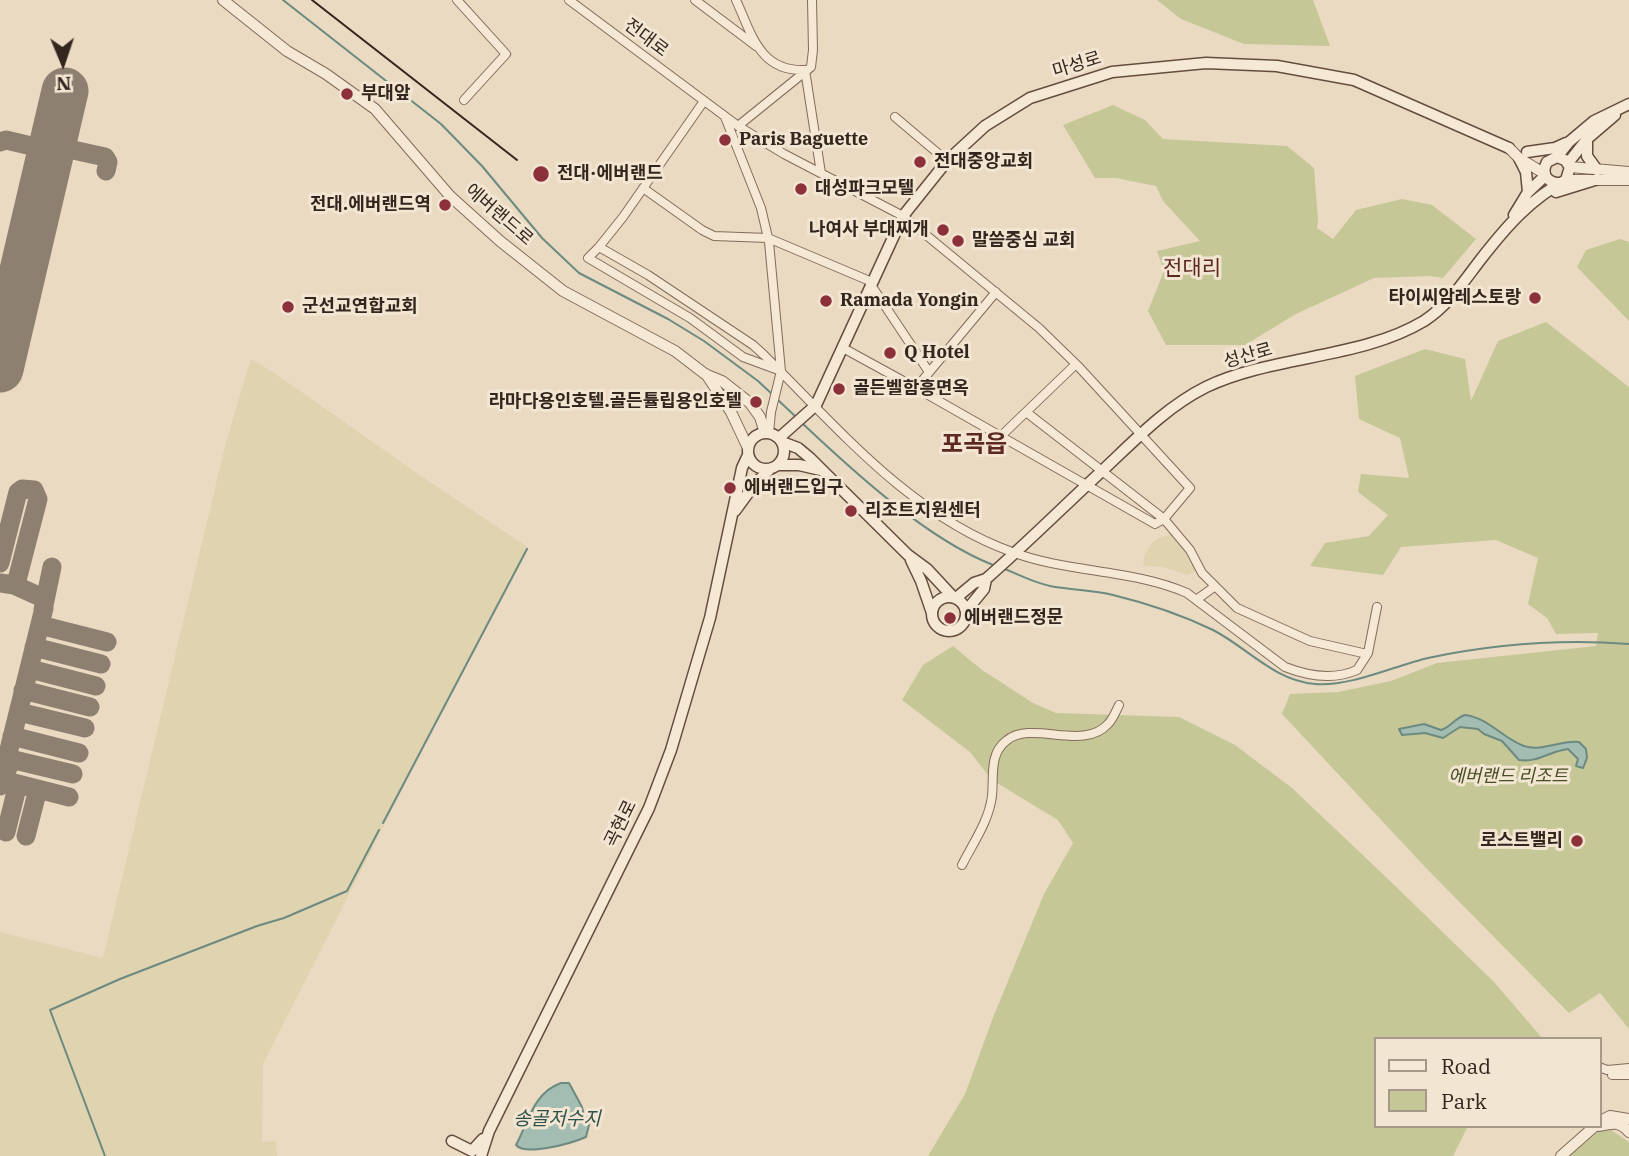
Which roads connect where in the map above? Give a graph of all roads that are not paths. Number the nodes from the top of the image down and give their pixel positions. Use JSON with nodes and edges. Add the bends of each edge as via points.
{"nodes":[{"id":1,"x":223,"y":0,"type":"edge"},
{"id":2,"x":457,"y":0,"type":"edge"},
{"id":3,"x":569,"y":0,"type":"edge"},
{"id":4,"x":695,"y":0,"type":"edge"},
{"id":5,"x":736,"y":0,"type":"edge"},
{"id":6,"x":812,"y":0,"type":"edge"},
{"id":7,"x":758,"y":48,"type":"junction"},
{"id":8,"x":805,"y":70,"type":"junction"},
{"id":9,"x":464,"y":100,"type":"dead end"},
{"id":10,"x":704,"y":101,"type":"junction"},
{"id":11,"x":1627,"y":104,"type":"edge"},
{"id":12,"x":725,"y":117,"type":"junction"},
{"id":13,"x":895,"y":117,"type":"dead end"},
{"id":14,"x":738,"y":126,"type":"junction"},
{"id":15,"x":1587,"y":139,"type":"junction"},
{"id":16,"x":1569,"y":142,"type":"junction"},
{"id":17,"x":1509,"y":148,"type":"joint"},
{"id":18,"x":1523,"y":155,"type":"junction"},
{"id":19,"x":1553,"y":158,"type":"junction"},
{"id":20,"x":947,"y":161,"type":"junction"},
{"id":21,"x":1569,"y":165,"type":"junction"},
{"id":22,"x":1629,"y":172,"type":"edge"},
{"id":23,"x":821,"y":173,"type":"junction"},
{"id":24,"x":1545,"y":175,"type":"junction"},
{"id":25,"x":1597,"y":175,"type":"junction"},
{"id":26,"x":1629,"y":180,"type":"edge"},
{"id":27,"x":1562,"y":181,"type":"junction"},
{"id":28,"x":643,"y":188,"type":"junction"},
{"id":29,"x":1528,"y":192,"type":"junction"},
{"id":30,"x":1523,"y":210,"type":"junction"},
{"id":31,"x":903,"y":216,"type":"junction"},
{"id":32,"x":1510,"y":223,"type":"junction"},
{"id":33,"x":768,"y":238,"type":"junction"},
{"id":34,"x":599,"y":247,"type":"junction"},
{"id":35,"x":872,"y":283,"type":"junction"},
{"id":36,"x":996,"y":292,"type":"junction"},
{"id":37,"x":843,"y":348,"type":"junction"},
{"id":38,"x":1076,"y":364,"type":"junction"},
{"id":39,"x":781,"y":371,"type":"junction"},
{"id":40,"x":929,"y":372,"type":"junction"},
{"id":41,"x":705,"y":374,"type":"junction"},
{"id":42,"x":916,"y":388,"type":"junction"},
{"id":43,"x":813,"y":407,"type":"junction"},
{"id":44,"x":1026,"y":412,"type":"junction"},
{"id":45,"x":1140,"y":434,"type":"junction"},
{"id":46,"x":1001,"y":436,"type":"junction"},
{"id":47,"x":774,"y":437,"type":"junction"},
{"id":48,"x":748,"y":452,"type":"junction"},
{"id":49,"x":774,"y":467,"type":"junction"},
{"id":50,"x":821,"y":470,"type":"junction"},
{"id":51,"x":1103,"y":470,"type":"junction"},
{"id":52,"x":1086,"y":485,"type":"junction"},
{"id":53,"x":733,"y":513,"type":"junction"},
{"id":54,"x":1164,"y":519,"type":"junction"},
{"id":55,"x":908,"y":555,"type":"junction"},
{"id":56,"x":1012,"y":556,"type":"junction"},
{"id":57,"x":986,"y":579,"type":"junction"},
{"id":58,"x":1214,"y":587,"type":"junction"},
{"id":59,"x":955,"y":598,"type":"junction"},
{"id":60,"x":1196,"y":600,"type":"junction"},
{"id":61,"x":1377,"y":607,"type":"dead end"},
{"id":62,"x":966,"y":611,"type":"junction"},
{"id":63,"x":932,"y":613,"type":"junction"},
{"id":64,"x":1367,"y":654,"type":"junction"},
{"id":65,"x":1119,"y":705,"type":"dead end"},
{"id":66,"x":962,"y":865,"type":"dead end"},
{"id":67,"x":1601,"y":1068,"type":"edge"},
{"id":68,"x":1629,"y":1068,"type":"edge"},
{"id":69,"x":1601,"y":1073,"type":"edge"},
{"id":70,"x":1629,"y":1075,"type":"edge"},
{"id":71,"x":1629,"y":1119,"type":"edge"},
{"id":72,"x":1601,"y":1123,"type":"edge"},
{"id":73,"x":1601,"y":1125,"type":"edge"},
{"id":74,"x":1595,"y":1128,"type":"edge"},
{"id":75,"x":489,"y":1131,"type":"junction"},
{"id":76,"x":1629,"y":1132,"type":"edge"},
{"id":77,"x":472,"y":1155,"type":"edge"},
{"id":78,"x":1561,"y":1156,"type":"edge"}],
"edges":[{"from":1,"to":41,"type":"street","name":"에버랜드로","via":[[287,51],[375,109],[450,196],[549,280],[675,351]]},
{"from":2,"to":9,"type":"street","via":[[506,54]]},
{"from":3,"to":10,"type":"street","name":"전대로"},
{"from":4,"to":7,"type":"street"},
{"from":5,"to":7,"type":"street"},
{"from":6,"to":8,"type":"street","via":[[813,61]]},
{"from":7,"to":8,"type":"street","via":[[774,64],[789,71]]},
{"from":8,"to":14,"type":"street"},
{"from":8,"to":23,"type":"street"},
{"from":10,"to":12,"type":"street","name":"전대로"},
{"from":10,"to":28,"type":"street"},
{"from":11,"to":15,"type":"main road"},
{"from":11,"to":16,"type":"main road","via":[[1594,121]]},
{"from":12,"to":14,"type":"street","name":"전대로"},
{"from":12,"to":33,"type":"street"},
{"from":13,"to":20,"type":"street"},
{"from":14,"to":23,"type":"street","name":"전대로"},
{"from":15,"to":21,"type":"main road"},
{"from":15,"to":25,"type":"main road","via":[[1587,156]]},
{"from":16,"to":18,"type":"main road"},
{"from":16,"to":19,"type":"main road"},
{"from":17,"to":18,"type":"street"},
{"from":17,"to":20,"type":"main road","name":"마성로","via":[[1354,80],[1276,66],[1206,63],[1112,72],[1030,98],[985,125]]},
{"from":18,"to":19,"type":"street"},
{"from":18,"to":24,"type":"street"},
{"from":18,"to":29,"type":"main road"},
{"from":19,"to":21,"type":"main road"},
{"from":19,"to":24,"type":"main road","via":[[1545,166]]},
{"from":20,"to":31,"type":"main road","name":"마성로"},
{"from":21,"to":25,"type":"street"},
{"from":21,"to":27,"type":"main road"},
{"from":22,"to":25,"type":"street"},
{"from":23,"to":31,"type":"street","name":"전대로"},
{"from":24,"to":27,"type":"main road","via":[[1553,182]]},
{"from":24,"to":29,"type":"main road"},
{"from":25,"to":26,"type":"street"},
{"from":25,"to":27,"type":"street"},
{"from":25,"to":30,"type":"main road"},
{"from":27,"to":30,"type":"main road"},
{"from":28,"to":33,"type":"street","via":[[713,236]]},
{"from":28,"to":34,"type":"street"},
{"from":29,"to":32,"type":"main road"},
{"from":30,"to":32,"type":"main road"},
{"from":31,"to":35,"type":"main road","name":"마성로"},
{"from":31,"to":36,"type":"street","name":"전대로"},
{"from":32,"to":45,"type":"main road","name":"성산로","via":[[1454,296],[1395,337],[1255,370],[1207,387],[1178,403]]},
{"from":33,"to":35,"type":"street"},
{"from":33,"to":39,"type":"street"},
{"from":34,"to":39,"type":"street","via":[[753,345]]},
{"from":34,"to":39,"type":"street","via":[[588,258],[690,318],[743,357]]},
{"from":35,"to":37,"type":"main road","name":"마성로"},
{"from":35,"to":40,"type":"street"},
{"from":36,"to":38,"type":"street","name":"전대로"},
{"from":36,"to":40,"type":"street"},
{"from":37,"to":42,"type":"street"},
{"from":37,"to":43,"type":"main road","name":"마성로"},
{"from":38,"to":44,"type":"street"},
{"from":38,"to":45,"type":"street","name":"전대로"},
{"from":39,"to":43,"type":"street"},
{"from":39,"to":47,"type":"street","via":[[771,412]]},
{"from":40,"to":42,"type":"street"},
{"from":41,"to":47,"type":"street","name":"에버랜드로","via":[[750,403]]},
{"from":41,"to":48,"type":"street","via":[[731,412]]},
{"from":42,"to":46,"type":"street"},
{"from":43,"to":47,"type":"main road","via":[[789,430]]},
{"from":43,"to":56,"type":"street","via":[[898,485],[968,534]]},
{"from":44,"to":46,"type":"street"},
{"from":44,"to":51,"type":"street"},
{"from":45,"to":51,"type":"main road","name":"성산로"},
{"from":45,"to":54,"type":"street","name":"전대로","via":[[1190,488]]},
{"from":46,"to":52,"type":"street"},
{"from":47,"to":48,"type":"main road","via":[[754,438]]},
{"from":47,"to":49,"type":"main road","via":[[783,457]]},
{"from":47,"to":50,"type":"main road","via":[[799,448]]},
{"from":48,"to":49,"type":"main road","via":[[754,464]]},
{"from":48,"to":53,"type":"main road","name":"곡현로"},
{"from":49,"to":50,"type":"main road","via":[[799,465]]},
{"from":49,"to":53,"type":"main road"},
{"from":50,"to":55,"type":"main road"},
{"from":51,"to":52,"type":"main road","name":"성산로"},
{"from":51,"to":54,"type":"street"},
{"from":52,"to":54,"type":"street","via":[[1155,524]]},
{"from":52,"to":56,"type":"main road","name":"성산로"},
{"from":53,"to":75,"type":"main road","name":"곡현로","via":[[710,618],[653,796]]},
{"from":54,"to":58,"type":"street"},
{"from":55,"to":59,"type":"main road"},
{"from":55,"to":63,"type":"main road"},
{"from":56,"to":57,"type":"main road","name":"성산로"},
{"from":56,"to":60,"type":"street","via":[[1163,583]]},
{"from":57,"to":59,"type":"main road"},
{"from":57,"to":62,"type":"main road","via":[[984,589]]},
{"from":58,"to":60,"type":"street"},
{"from":58,"to":64,"type":"street","via":[[1237,608],[1275,627],[1310,641]]},
{"from":59,"to":62,"type":"main road"},
{"from":59,"to":63,"type":"main road","via":[[941,598]]},
{"from":60,"to":64,"type":"street","via":[[1299,673],[1349,674]]},
{"from":61,"to":64,"type":"street"},
{"from":62,"to":63,"type":"main road","via":[[963,623],[953,630],[935,624]]},
{"from":65,"to":66,"type":"street","via":[[1108,725],[1089,735],[1027,733],[1008,739],[996,751],[987,816]]},
{"from":67,"to":68,"type":"street"},
{"from":69,"to":70,"type":"street"},
{"from":71,"to":72,"type":"street","via":[[1610,1116]]},
{"from":73,"to":76,"type":"street","via":[[1615,1123]]},
{"from":74,"to":78,"type":"street"},
{"from":75,"to":77,"type":"main road","name":"곡현로"},
{"from":75,"to":77,"type":"main road","via":[[469,1143],[452,1140]]}]}
